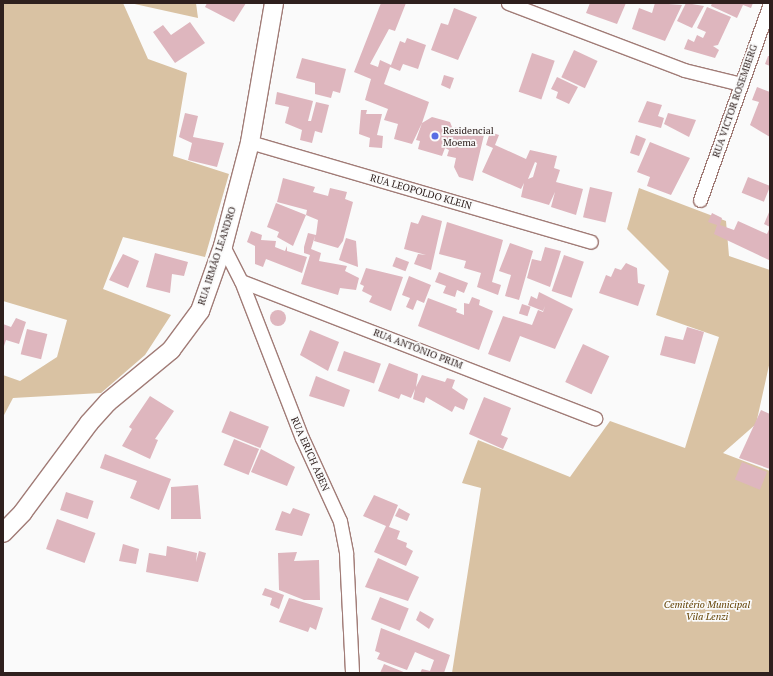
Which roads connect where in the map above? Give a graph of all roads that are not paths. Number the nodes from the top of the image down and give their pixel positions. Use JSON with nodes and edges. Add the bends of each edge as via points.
{"nodes":[{"id":1,"x":274,"y":3,"type":"edge"},
{"id":2,"x":508,"y":3,"type":"edge"},
{"id":3,"x":770,"y":3,"type":"edge"},
{"id":4,"x":741,"y":84,"type":"junction"},
{"id":5,"x":250,"y":142,"type":"junction"},
{"id":6,"x":700,"y":200,"type":"dead end"},
{"id":7,"x":591,"y":242,"type":"dead end"},
{"id":8,"x":223,"y":246,"type":"junction"},
{"id":9,"x":241,"y":280,"type":"junction"},
{"id":10,"x":595,"y":418,"type":"dead end"},
{"id":11,"x":3,"y":533,"type":"edge"},
{"id":12,"x":352,"y":673,"type":"edge"}],
"edges":[{"from":1,"to":5,"type":"street","name":"RUA IRMÃO LEANDRO"},
{"from":2,"to":4,"type":"street","via":[[684,70]]},
{"from":3,"to":4,"type":"street","name":"RUA VICTOR ROSEMBERG"},
{"from":4,"to":6,"type":"street","name":"RUA VICTOR ROSEMBERG"},
{"from":5,"to":7,"type":"street","name":"RUA LEOPOLDO KLEIN"},
{"from":5,"to":8,"type":"street","name":"RUA IRMÃO LEANDRO"},
{"from":8,"to":9,"type":"street","name":"RUA ERICH ABEN"},
{"from":8,"to":11,"type":"street","name":"RUA IRMÃO LEANDRO","via":[[200,311],[188,330],[171,350],[108,402],[23,512]]},
{"from":9,"to":10,"type":"street","name":"RUA ANTÔNIO PRIM"},
{"from":9,"to":12,"type":"street","name":"RUA ERICH ABEN","via":[[302,438],[340,521],[346,554]]}]}
